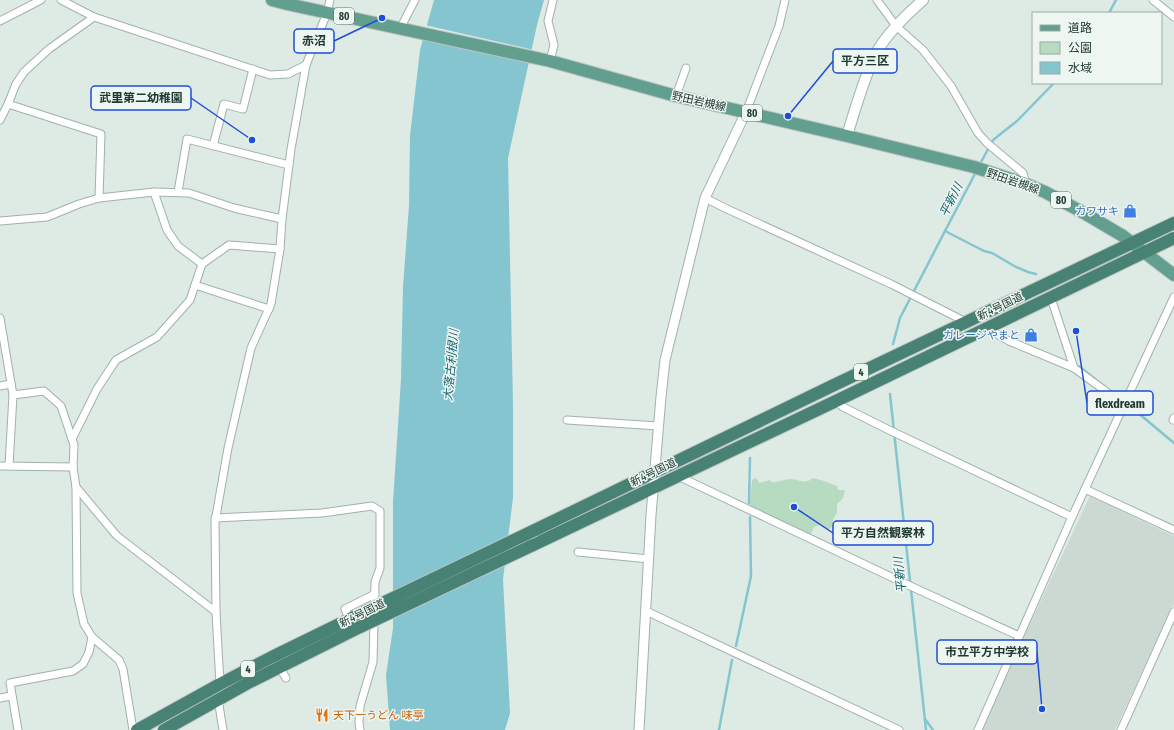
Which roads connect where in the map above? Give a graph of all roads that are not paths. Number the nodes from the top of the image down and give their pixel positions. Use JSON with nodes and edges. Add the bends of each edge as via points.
{"nodes":[{"id":1,"x":41,"y":0,"type":"edge"},
{"id":2,"x":61,"y":0,"type":"edge"},
{"id":3,"x":272,"y":0,"type":"edge"},
{"id":4,"x":330,"y":0,"type":"edge"},
{"id":5,"x":415,"y":0,"type":"edge"},
{"id":6,"x":553,"y":0,"type":"edge"},
{"id":7,"x":785,"y":0,"type":"edge"},
{"id":8,"x":877,"y":0,"type":"edge"},
{"id":9,"x":923,"y":0,"type":"edge"},
{"id":10,"x":1153,"y":0,"type":"edge"},
{"id":11,"x":327,"y":13,"type":"junction"},
{"id":12,"x":94,"y":17,"type":"junction"},
{"id":13,"x":1174,"y":17,"type":"edge"},
{"id":14,"x":0,"y":21,"type":"edge"},
{"id":15,"x":896,"y":26,"type":"junction"},
{"id":16,"x":402,"y":29,"type":"junction"},
{"id":17,"x":550,"y":61,"type":"junction"},
{"id":18,"x":306,"y":65,"type":"junction"},
{"id":19,"x":686,"y":68,"type":"dead end"},
{"id":20,"x":253,"y":70,"type":"junction"},
{"id":21,"x":676,"y":96,"type":"junction"},
{"id":22,"x":8,"y":104,"type":"junction"},
{"id":23,"x":746,"y":112,"type":"junction"},
{"id":24,"x":0,"y":117,"type":"edge"},
{"id":25,"x":847,"y":136,"type":"junction"},
{"id":26,"x":213,"y":146,"type":"junction"},
{"id":27,"x":289,"y":165,"type":"junction"},
{"id":28,"x":1026,"y":184,"type":"junction"},
{"id":29,"x":154,"y":192,"type":"junction"},
{"id":30,"x":178,"y":192,"type":"junction"},
{"id":31,"x":99,"y":198,"type":"junction"},
{"id":32,"x":705,"y":198,"type":"junction"},
{"id":33,"x":282,"y":219,"type":"junction"},
{"id":34,"x":0,"y":221,"type":"edge"},
{"id":35,"x":1174,"y":223,"type":"edge"},
{"id":36,"x":1174,"y":238,"type":"edge"},
{"id":37,"x":1132,"y":243,"type":"junction"},
{"id":38,"x":280,"y":249,"type":"junction"},
{"id":39,"x":1145,"y":252,"type":"junction"},
{"id":40,"x":202,"y":264,"type":"junction"},
{"id":41,"x":1174,"y":275,"type":"edge"},
{"id":42,"x":195,"y":285,"type":"junction"},
{"id":43,"x":1174,"y":297,"type":"edge"},
{"id":44,"x":1051,"y":298,"type":"junction"},
{"id":45,"x":269,"y":309,"type":"junction"},
{"id":46,"x":0,"y":318,"type":"edge"},
{"id":47,"x":966,"y":323,"type":"junction"},
{"id":48,"x":987,"y":328,"type":"junction"},
{"id":49,"x":1074,"y":368,"type":"junction"},
{"id":50,"x":11,"y":384,"type":"junction"},
{"id":51,"x":0,"y":386,"type":"edge"},
{"id":52,"x":12,"y":395,"type":"junction"},
{"id":53,"x":836,"y":401,"type":"junction"},
{"id":54,"x":1124,"y":406,"type":"junction"},
{"id":55,"x":567,"y":420,"type":"dead end"},
{"id":56,"x":658,"y":426,"type":"junction"},
{"id":57,"x":72,"y":439,"type":"junction"},
{"id":58,"x":0,"y":466,"type":"edge"},
{"id":59,"x":9,"y":466,"type":"junction"},
{"id":60,"x":73,"y":467,"type":"junction"},
{"id":61,"x":654,"y":472,"type":"junction"},
{"id":62,"x":678,"y":476,"type":"junction"},
{"id":63,"x":76,"y":487,"type":"junction"},
{"id":64,"x":653,"y":488,"type":"junction"},
{"id":65,"x":1085,"y":489,"type":"junction"},
{"id":66,"x":1072,"y":517,"type":"junction"},
{"id":67,"x":215,"y":518,"type":"junction"},
{"id":68,"x":1174,"y":530,"type":"edge"},
{"id":69,"x":578,"y":552,"type":"dead end"},
{"id":70,"x":649,"y":559,"type":"junction"},
{"id":71,"x":375,"y":594,"type":"junction"},
{"id":72,"x":646,"y":610,"type":"junction"},
{"id":73,"x":216,"y":612,"type":"junction"},
{"id":74,"x":1174,"y":612,"type":"edge"},
{"id":75,"x":349,"y":620,"type":"junction"},
{"id":76,"x":1019,"y":636,"type":"junction"},
{"id":77,"x":92,"y":637,"type":"junction"},
{"id":78,"x":279,"y":667,"type":"junction"},
{"id":79,"x":286,"y":678,"type":"dead end"},
{"id":80,"x":220,"y":684,"type":"junction"},
{"id":81,"x":11,"y":696,"type":"junction"},
{"id":82,"x":0,"y":698,"type":"edge"},
{"id":83,"x":218,"y":699,"type":"junction"},
{"id":84,"x":18,"y":730,"type":"edge"},
{"id":85,"x":133,"y":730,"type":"edge"},
{"id":86,"x":137,"y":730,"type":"edge"},
{"id":87,"x":164,"y":730,"type":"edge"},
{"id":88,"x":223,"y":730,"type":"edge"},
{"id":89,"x":360,"y":730,"type":"edge"},
{"id":90,"x":639,"y":730,"type":"edge"},
{"id":91,"x":899,"y":730,"type":"edge"},
{"id":92,"x":978,"y":730,"type":"edge"},
{"id":93,"x":1121,"y":730,"type":"edge"}],
"edges":[{"from":1,"to":14,"type":"street"},
{"from":2,"to":12,"type":"street"},
{"from":3,"to":11,"type":"main road","name":"野田岩槻線","number":"80"},
{"from":4,"to":11,"type":"street"},
{"from":5,"to":16,"type":"street"},
{"from":6,"to":17,"type":"street","via":[[548,21],[554,45]]},
{"from":7,"to":23,"type":"street","via":[[779,26]]},
{"from":8,"to":15,"type":"street"},
{"from":9,"to":15,"type":"main road"},
{"from":10,"to":13,"type":"street"},
{"from":11,"to":16,"type":"main road","name":"野田岩槻線","number":"80"},
{"from":11,"to":18,"type":"street"},
{"from":12,"to":20,"type":"street"},
{"from":12,"to":22,"type":"street","via":[[24,72]]},
{"from":15,"to":25,"type":"main road","via":[[876,54],[864,81]]},
{"from":15,"to":28,"type":"street","via":[[923,50],[951,86],[978,132],[1023,173]]},
{"from":16,"to":17,"type":"main road","name":"野田岩槻線","number":"80"},
{"from":17,"to":21,"type":"main road","name":"野田岩槻線","number":"80"},
{"from":18,"to":20,"type":"street","via":[[288,74],[270,75]]},
{"from":18,"to":27,"type":"street"},
{"from":19,"to":21,"type":"street"},
{"from":20,"to":26,"type":"street","via":[[243,110],[224,104]]},
{"from":21,"to":23,"type":"main road","name":"野田岩槻線","number":"80"},
{"from":22,"to":24,"type":"street"},
{"from":22,"to":31,"type":"street","via":[[101,134]]},
{"from":23,"to":25,"type":"main road","name":"野田岩槻線","number":"80"},
{"from":23,"to":32,"type":"street"},
{"from":25,"to":28,"type":"main road","name":"野田岩槻線","number":"80","via":[[979,169]]},
{"from":26,"to":27,"type":"street"},
{"from":26,"to":30,"type":"street","via":[[187,139]]},
{"from":27,"to":33,"type":"street"},
{"from":28,"to":37,"type":"main road","name":"野田岩槻線","number":"80","via":[[1084,213]]},
{"from":29,"to":30,"type":"street"},
{"from":29,"to":31,"type":"street"},
{"from":29,"to":40,"type":"street","via":[[167,230],[178,246]]},
{"from":30,"to":33,"type":"street"},
{"from":31,"to":34,"type":"street","via":[[47,217]]},
{"from":32,"to":47,"type":"street","via":[[890,284]]},
{"from":32,"to":56,"type":"street","via":[[666,360]]},
{"from":33,"to":38,"type":"street"},
{"from":35,"to":37,"type":"highway","name":"新4号国道","number":"4"},
{"from":36,"to":39,"type":"highway","name":"新4号国道","number":"4"},
{"from":37,"to":39,"type":"main road","name":"野田岩槻線","number":"80"},
{"from":37,"to":47,"type":"highway","name":"新4号国道","number":"4"},
{"from":38,"to":40,"type":"street","via":[[229,244]]},
{"from":38,"to":45,"type":"street"},
{"from":39,"to":41,"type":"main road","name":"野田岩槻線","number":"80"},
{"from":39,"to":44,"type":"highway","name":"新4号国道","number":"4"},
{"from":40,"to":42,"type":"street"},
{"from":42,"to":45,"type":"street"},
{"from":42,"to":57,"type":"street","via":[[190,300],[156,337],[116,360],[97,389]]},
{"from":43,"to":54,"type":"street"},
{"from":44,"to":48,"type":"highway","name":"新4号国道","number":"4"},
{"from":44,"to":49,"type":"street"},
{"from":45,"to":67,"type":"street","via":[[251,348]]},
{"from":46,"to":50,"type":"street"},
{"from":47,"to":61,"type":"highway","name":"新4号国道","number":"4"},
{"from":48,"to":49,"type":"street"},
{"from":48,"to":53,"type":"highway","name":"新4号国道","number":"4"},
{"from":49,"to":54,"type":"street"},
{"from":50,"to":51,"type":"street"},
{"from":50,"to":52,"type":"street"},
{"from":52,"to":57,"type":"street","via":[[44,390],[61,406]]},
{"from":52,"to":59,"type":"street"},
{"from":53,"to":62,"type":"highway","name":"新4号国道","number":"4"},
{"from":53,"to":66,"type":"street","via":[[889,430]]},
{"from":54,"to":65,"type":"street"},
{"from":55,"to":56,"type":"street"},
{"from":56,"to":61,"type":"street"},
{"from":57,"to":60,"type":"street"},
{"from":58,"to":59,"type":"street"},
{"from":59,"to":60,"type":"street"},
{"from":60,"to":63,"type":"street"},
{"from":61,"to":64,"type":"street"},
{"from":61,"to":75,"type":"highway","name":"新4号国道","number":"4","bridge":true},
{"from":62,"to":64,"type":"highway","name":"新4号国道","number":"4"},
{"from":62,"to":76,"type":"street"},
{"from":63,"to":73,"type":"street","via":[[117,536]]},
{"from":63,"to":77,"type":"street","via":[[77,592],[84,624]]},
{"from":64,"to":70,"type":"street"},
{"from":64,"to":78,"type":"highway","name":"新4号国道","number":"4","bridge":true},
{"from":65,"to":66,"type":"street"},
{"from":65,"to":68,"type":"street"},
{"from":66,"to":76,"type":"street"},
{"from":67,"to":71,"type":"street","via":[[322,513],[372,506],[380,511],[380,568],[375,582]]},
{"from":67,"to":73,"type":"street"},
{"from":69,"to":70,"type":"street"},
{"from":70,"to":72,"type":"street"},
{"from":71,"to":75,"type":"street","via":[[345,609]]},
{"from":71,"to":89,"type":"street","via":[[373,662],[360,706]]},
{"from":72,"to":90,"type":"street"},
{"from":72,"to":91,"type":"street"},
{"from":73,"to":80,"type":"street"},
{"from":74,"to":93,"type":"street"},
{"from":75,"to":80,"type":"highway","name":"新4号国道","number":"4"},
{"from":76,"to":92,"type":"street"},
{"from":77,"to":81,"type":"street","via":[[83,664],[73,671],[10,683]]},
{"from":77,"to":85,"type":"street","via":[[119,660],[123,669]]},
{"from":78,"to":79,"type":"street"},
{"from":78,"to":83,"type":"highway","name":"新4号国道","number":"4"},
{"from":80,"to":86,"type":"highway","name":"新4号国道","number":"4"},
{"from":81,"to":82,"type":"street"},
{"from":81,"to":84,"type":"street"},
{"from":83,"to":87,"type":"highway","name":"新4号国道","number":"4"},
{"from":83,"to":88,"type":"street"}]}
